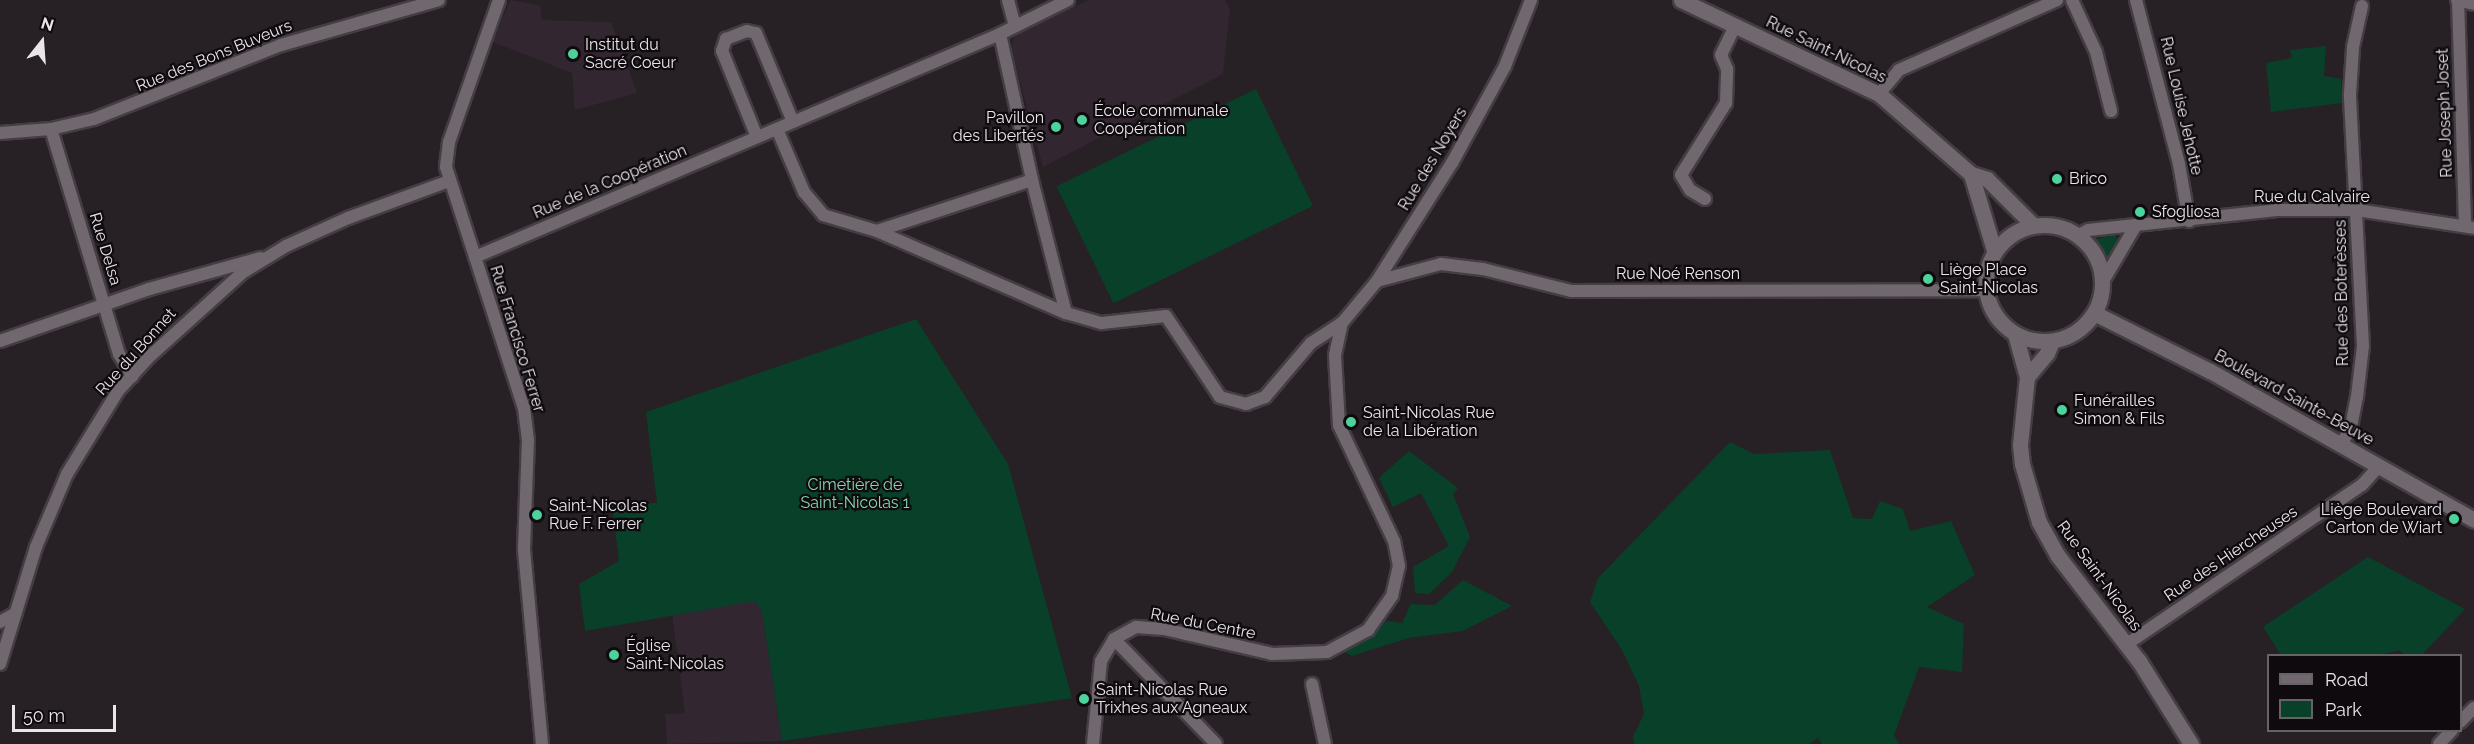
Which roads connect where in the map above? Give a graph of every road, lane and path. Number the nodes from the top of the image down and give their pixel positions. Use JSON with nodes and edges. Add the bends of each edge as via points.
{"nodes":[{"id":1,"x":439,"y":0,"type":"edge"},
{"id":2,"x":499,"y":0,"type":"edge"},
{"id":3,"x":1008,"y":0,"type":"edge"},
{"id":4,"x":1068,"y":0,"type":"edge"},
{"id":5,"x":1531,"y":0,"type":"edge"},
{"id":6,"x":1681,"y":0,"type":"edge"},
{"id":7,"x":2057,"y":0,"type":"edge"},
{"id":8,"x":2072,"y":0,"type":"edge"},
{"id":9,"x":2136,"y":0,"type":"edge"},
{"id":10,"x":2458,"y":0,"type":"edge"},
{"id":11,"x":2474,"y":4,"type":"edge"},
{"id":12,"x":2362,"y":6,"type":"dead end"},
{"id":13,"x":1015,"y":26,"type":"junction"},
{"id":14,"x":1735,"y":26,"type":"junction"},
{"id":15,"x":1000,"y":34,"type":"junction"},
{"id":16,"x":1879,"y":94,"type":"junction"},
{"id":17,"x":2111,"y":111,"type":"dead end"},
{"id":18,"x":793,"y":122,"type":"junction"},
{"id":19,"x":51,"y":129,"type":"junction"},
{"id":20,"x":777,"y":129,"type":"junction"},
{"id":21,"x":0,"y":133,"type":"edge"},
{"id":22,"x":757,"y":137,"type":"junction"},
{"id":23,"x":1971,"y":174,"type":"junction"},
{"id":24,"x":1032,"y":180,"type":"junction"},
{"id":25,"x":449,"y":181,"type":"junction"},
{"id":26,"x":1706,"y":199,"type":"dead end"},
{"id":27,"x":2357,"y":210,"type":"junction"},
{"id":28,"x":2188,"y":221,"type":"junction"},
{"id":29,"x":2033,"y":225,"type":"junction"},
{"id":30,"x":2135,"y":227,"type":"junction"},
{"id":31,"x":2469,"y":227,"type":"edge"},
{"id":32,"x":877,"y":231,"type":"junction"},
{"id":33,"x":2079,"y":235,"type":"junction"},
{"id":34,"x":1995,"y":250,"type":"junction"},
{"id":35,"x":268,"y":257,"type":"junction"},
{"id":36,"x":475,"y":257,"type":"junction"},
{"id":37,"x":1377,"y":281,"type":"junction"},
{"id":38,"x":2103,"y":283,"type":"junction"},
{"id":39,"x":1985,"y":290,"type":"junction"},
{"id":40,"x":105,"y":304,"type":"junction"},
{"id":41,"x":1066,"y":313,"type":"junction"},
{"id":42,"x":2094,"y":313,"type":"junction"},
{"id":43,"x":1342,"y":323,"type":"junction"},
{"id":44,"x":2015,"y":334,"type":"junction"},
{"id":45,"x":0,"y":341,"type":"edge"},
{"id":46,"x":2052,"y":341,"type":"junction"},
{"id":47,"x":132,"y":376,"type":"junction"},
{"id":48,"x":2027,"y":377,"type":"junction"},
{"id":49,"x":2341,"y":445,"type":"junction"},
{"id":50,"x":2379,"y":466,"type":"junction"},
{"id":51,"x":2474,"y":520,"type":"edge"},
{"id":52,"x":16,"y":613,"type":"junction"},
{"id":53,"x":0,"y":622,"type":"edge"},
{"id":54,"x":1114,"y":639,"type":"junction"},
{"id":55,"x":2127,"y":644,"type":"junction"},
{"id":56,"x":0,"y":664,"type":"edge"},
{"id":57,"x":1312,"y":684,"type":"dead end"},
{"id":58,"x":2474,"y":708,"type":"edge"},
{"id":59,"x":2462,"y":720,"type":"edge"},
{"id":60,"x":2450,"y":732,"type":"edge"},
{"id":61,"x":540,"y":741,"type":"edge"},
{"id":62,"x":1093,"y":744,"type":"edge"},
{"id":63,"x":1216,"y":744,"type":"edge"},
{"id":64,"x":1325,"y":744,"type":"edge"},
{"id":65,"x":2191,"y":744,"type":"edge"},
{"id":66,"x":2439,"y":744,"type":"edge"}],
"edges":[{"from":1,"to":19,"type":"street","name":"Rue des Bons Buveurs","via":[[281,45],[127,109]]},
{"from":2,"to":25,"type":"street","name":"Rue Francisco Ferrer","via":[[449,142]]},
{"from":3,"to":13,"type":"street"},
{"from":4,"to":13,"type":"street","name":"Rue de la Coopération"},
{"from":5,"to":37,"type":"street","name":"Rue des Noyers","via":[[1505,66],[1452,163]]},
{"from":6,"to":14,"type":"street","name":"Rue Saint-Nicolas"},
{"from":7,"to":16,"type":"street","via":[[1899,70]]},
{"from":8,"to":17,"type":"street","via":[[2096,52]]},
{"from":9,"to":28,"type":"street","name":"Rue Louise Jehotte","via":[[2180,164]]},
{"from":10,"to":11,"type":"street"},
{"from":10,"to":31,"type":"street","name":"Rue Joseph Joset"},
{"from":12,"to":27,"type":"street","name":"Rue des Boterèsses","via":[[2353,47],[2350,94]]},
{"from":13,"to":15,"type":"street","name":"Rue de la Coopération"},
{"from":14,"to":16,"type":"street","name":"Rue Saint-Nicolas"},
{"from":14,"to":26,"type":"street","via":[[1721,55],[1727,69],[1726,103],[1681,175],[1690,190]]},
{"from":15,"to":18,"type":"street","name":"Rue de la Coopération"},
{"from":15,"to":24,"type":"street"},
{"from":16,"to":23,"type":"street","name":"Rue Saint-Nicolas"},
{"from":18,"to":20,"type":"street","name":"Rue de la Coopération"},
{"from":18,"to":22,"type":"street","via":[[756,33],[747,31],[726,39],[722,51]]},
{"from":19,"to":21,"type":"street","name":"Rue des Bons Buveurs"},
{"from":19,"to":40,"type":"street","name":"Rue Delsa"},
{"from":20,"to":22,"type":"street","name":"Rue de la Coopération"},
{"from":20,"to":32,"type":"street","via":[[804,192],[823,215]]},
{"from":22,"to":36,"type":"street","name":"Rue de la Coopération"},
{"from":23,"to":29,"type":"street","name":"Rue Saint-Nicolas","via":[[1987,179]]},
{"from":23,"to":34,"type":"street"},
{"from":24,"to":32,"type":"street"},
{"from":24,"to":41,"type":"street"},
{"from":25,"to":35,"type":"street","name":"Rue du Bonnet","via":[[348,218]]},
{"from":25,"to":36,"type":"street","name":"Rue Francisco Ferrer"},
{"from":27,"to":28,"type":"street","name":"Rue du Calvaire","via":[[2277,210]]},
{"from":27,"to":31,"type":"street","name":"Rue du Calvaire"},
{"from":27,"to":49,"type":"street","name":"Rue des Boterèsses","via":[[2363,346],[2358,397],[2351,427]]},
{"from":28,"to":30,"type":"street","name":"Rue du Calvaire"},
{"from":29,"to":33,"type":"street","via":[[2057,225]]},
{"from":29,"to":34,"type":"street","via":[[2011,234]]},
{"from":30,"to":33,"type":"street","name":"Rue du Calvaire","via":[[2088,230]]},
{"from":30,"to":38,"type":"street"},
{"from":32,"to":41,"type":"street"},
{"from":33,"to":38,"type":"street","via":[[2092,248]]},
{"from":34,"to":39,"type":"street","via":[[1985,276]]},
{"from":35,"to":40,"type":"street","name":"Rue du Bonnet"},
{"from":35,"to":47,"type":"street","name":"Rue du Bonnet","via":[[194,313]]},
{"from":36,"to":61,"type":"street","name":"Rue Francisco Ferrer","via":[[524,408],[528,440],[524,550]]},
{"from":37,"to":39,"type":"street","name":"Rue Noé Renson","via":[[1441,264],[1483,269],[1571,291]]},
{"from":37,"to":43,"type":"street","name":"Rue des Noyers"},
{"from":38,"to":42,"type":"street"},
{"from":39,"to":44,"type":"street","via":[[2001,323]]},
{"from":40,"to":45,"type":"street","name":"Rue du Bonnet"},
{"from":40,"to":47,"type":"street","name":"Rue Delsa","via":[[119,354]]},
{"from":41,"to":43,"type":"street","via":[[1102,323],[1166,316],[1220,397],[1246,404],[1265,397],[1311,343]]},
{"from":42,"to":46,"type":"street","via":[[2069,336]]},
{"from":42,"to":49,"type":"street","name":"Boulevard Sainte-Beuve","via":[[2154,341]]},
{"from":43,"to":54,"type":"street","name":"Rue du Centre","via":[[1335,355],[1339,425],[1394,541],[1399,566],[1392,596],[1368,630],[1327,652],[1272,654],[1164,629],[1136,627]]},
{"from":44,"to":46,"type":"street","via":[[2033,341]]},
{"from":44,"to":48,"type":"street","name":"Rue Saint-Nicolas"},
{"from":46,"to":48,"type":"street"},
{"from":47,"to":52,"type":"street","name":"Rue du Bonnet","via":[[88,436],[67,474],[36,547]]},
{"from":48,"to":55,"type":"street","name":"Rue Saint-Nicolas","via":[[2020,446],[2036,515],[2054,551]]},
{"from":49,"to":50,"type":"street","name":"Boulevard Sainte-Beuve"},
{"from":50,"to":51,"type":"street","name":"Boulevard Sainte-Beuve"},
{"from":50,"to":55,"type":"street","name":"Rue des Hiercheuses","via":[[2362,485]]},
{"from":52,"to":53,"type":"street"},
{"from":52,"to":56,"type":"street","name":"Rue du Bonnet"},
{"from":54,"to":62,"type":"street","via":[[1101,661]]},
{"from":54,"to":63,"type":"street"},
{"from":55,"to":65,"type":"street","name":"Rue Saint-Nicolas"},
{"from":57,"to":64,"type":"street"},
{"from":58,"to":59,"type":"street"},
{"from":60,"to":66,"type":"street"}]}
